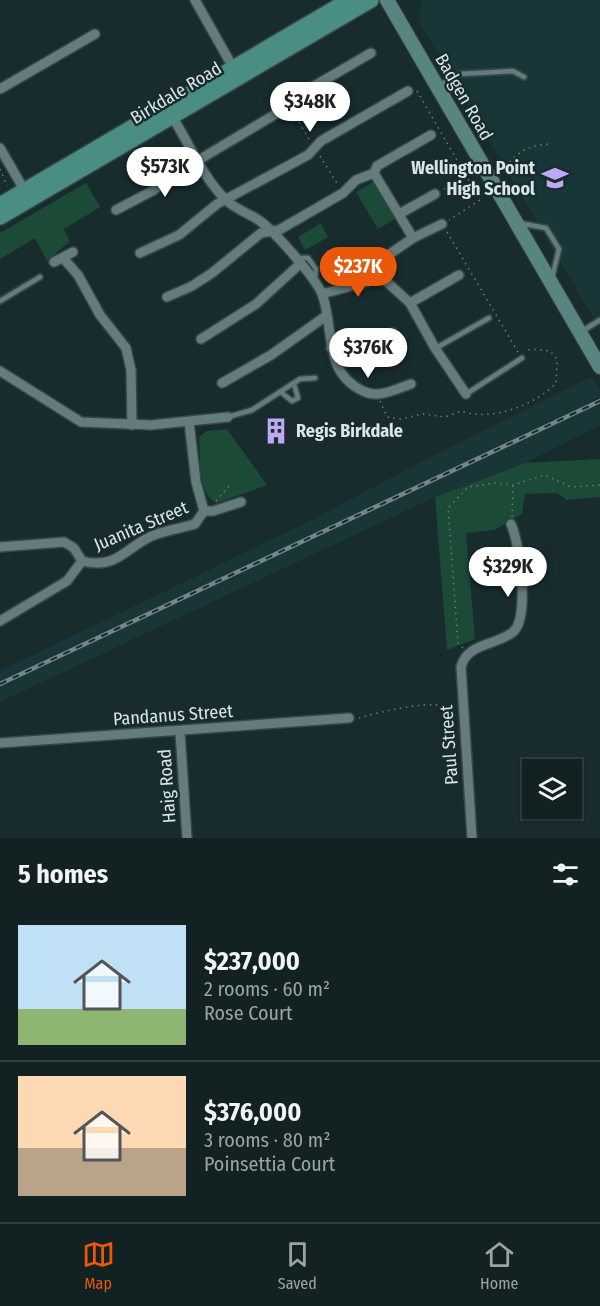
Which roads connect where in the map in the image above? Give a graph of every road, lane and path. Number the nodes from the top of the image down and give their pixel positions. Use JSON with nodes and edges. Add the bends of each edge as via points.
{"nodes":[{"id":1,"x":195,"y":0,"type":"edge"},
{"id":2,"x":349,"y":0,"type":"edge"},
{"id":3,"x":371,"y":0,"type":"edge"},
{"id":4,"x":387,"y":0,"type":"edge"},
{"id":5,"x":331,"y":5,"type":"edge"},
{"id":6,"x":95,"y":34,"type":"dead end"},
{"id":7,"x":372,"y":53,"type":"dead end"},
{"id":8,"x":236,"y":72,"type":"junction"},
{"id":9,"x":524,"y":77,"type":"dead end"},
{"id":10,"x":437,"y":87,"type":"junction"},
{"id":11,"x":0,"y":89,"type":"edge"},
{"id":12,"x":408,"y":91,"type":"joint"},
{"id":13,"x":173,"y":118,"type":"junction"},
{"id":14,"x":431,"y":135,"type":"dead end"},
{"id":15,"x":550,"y":144,"type":"dead end"},
{"id":16,"x":0,"y":148,"type":"edge"},
{"id":17,"x":196,"y":159,"type":"junction"},
{"id":18,"x":0,"y":169,"type":"edge"},
{"id":19,"x":472,"y":171,"type":"dead end"},
{"id":20,"x":503,"y":172,"type":"dead end"},
{"id":21,"x":374,"y":173,"type":"junction"},
{"id":22,"x":466,"y":174,"type":"junction"},
{"id":23,"x":7,"y":187,"type":"dead end"},
{"id":24,"x":435,"y":194,"type":"joint"},
{"id":25,"x":27,"y":195,"type":"junction"},
{"id":26,"x":226,"y":201,"type":"junction"},
{"id":27,"x":0,"y":204,"type":"edge"},
{"id":28,"x":116,"y":210,"type":"dead end"},
{"id":29,"x":399,"y":214,"type":"junction"},
{"id":30,"x":0,"y":217,"type":"edge"},
{"id":31,"x":517,"y":222,"type":"junction"},
{"id":32,"x":442,"y":224,"type":"junction"},
{"id":33,"x":269,"y":230,"type":"junction"},
{"id":34,"x":413,"y":238,"type":"junction"},
{"id":35,"x":73,"y":252,"type":"dead end"},
{"id":36,"x":140,"y":253,"type":"dead end"},
{"id":37,"x":297,"y":261,"type":"junction"},
{"id":38,"x":377,"y":273,"type":"junction"},
{"id":39,"x":459,"y":275,"type":"dead end"},
{"id":40,"x":40,"y":277,"type":"dead end"},
{"id":41,"x":552,"y":281,"type":"junction"},
{"id":42,"x":322,"y":294,"type":"junction"},
{"id":43,"x":167,"y":297,"type":"dead end"},
{"id":44,"x":0,"y":301,"type":"edge"},
{"id":45,"x":410,"y":303,"type":"junction"},
{"id":46,"x":326,"y":316,"type":"junction"},
{"id":47,"x":489,"y":318,"type":"dead end"},
{"id":48,"x":600,"y":320,"type":"edge"},
{"id":49,"x":581,"y":332,"type":"junction"},
{"id":50,"x":393,"y":333,"type":"dead end"},
{"id":51,"x":201,"y":339,"type":"dead end"},
{"id":52,"x":331,"y":348,"type":"junction"},
{"id":53,"x":435,"y":348,"type":"junction"},
{"id":54,"x":522,"y":358,"type":"dead end"},
{"id":55,"x":600,"y":368,"type":"edge"},
{"id":56,"x":0,"y":371,"type":"edge"},
{"id":57,"x":315,"y":378,"type":"dead end"},
{"id":58,"x":222,"y":383,"type":"dead end"},
{"id":59,"x":294,"y":384,"type":"junction"},
{"id":60,"x":411,"y":384,"type":"dead end"},
{"id":61,"x":282,"y":393,"type":"junction"},
{"id":62,"x":466,"y":394,"type":"joint"},
{"id":63,"x":377,"y":395,"type":"junction"},
{"id":64,"x":228,"y":417,"type":"joint"},
{"id":65,"x":189,"y":422,"type":"junction"},
{"id":66,"x":132,"y":425,"type":"junction"},
{"id":67,"x":230,"y":485,"type":"dead end"},
{"id":68,"x":513,"y":485,"type":"junction"},
{"id":69,"x":600,"y":485,"type":"edge"},
{"id":70,"x":241,"y":502,"type":"dead end"},
{"id":71,"x":214,"y":508,"type":"dead end"},
{"id":72,"x":204,"y":510,"type":"junction"},
{"id":73,"x":511,"y":524,"type":"joint"},
{"id":74,"x":0,"y":547,"type":"edge"},
{"id":75,"x":82,"y":561,"type":"junction"},
{"id":76,"x":0,"y":621,"type":"edge"},
{"id":77,"x":468,"y":652,"type":"junction"},
{"id":78,"x":464,"y":713,"type":"junction"},
{"id":79,"x":349,"y":718,"type":"joint"},
{"id":80,"x":180,"y":732,"type":"junction"},
{"id":81,"x":0,"y":743,"type":"edge"},
{"id":82,"x":187,"y":838,"type":"edge"},
{"id":83,"x":472,"y":838,"type":"edge"}],
"edges":[{"from":1,"to":8,"type":"street"},
{"from":2,"to":5,"type":"main road","name":"Birkdale Road"},
{"from":3,"to":8,"type":"main road","name":"Birkdale Road"},
{"from":4,"to":10,"type":"street","name":"Badgen Road"},
{"from":5,"to":8,"type":"main road","name":"Birkdale Road"},
{"from":6,"to":11,"type":"street"},
{"from":7,"to":17,"type":"street"},
{"from":8,"to":13,"type":"main road","name":"Birkdale Road"},
{"from":8,"to":25,"type":"main road","name":"Birkdale Road"},
{"from":9,"to":10,"type":"lane","via":[[513,71],[459,74]]},
{"from":10,"to":31,"type":"street","name":"Badgen Road"},
{"from":12,"to":22,"type":"path","via":[[416,90],[419,94]]},
{"from":12,"to":26,"type":"street"},
{"from":13,"to":17,"type":"street"},
{"from":13,"to":25,"type":"main road","name":"Birkdale Road"},
{"from":14,"to":21,"type":"street","via":[[377,166]]},
{"from":15,"to":20,"type":"path","via":[[535,145],[514,156]]},
{"from":16,"to":25,"type":"street"},
{"from":17,"to":26,"type":"street"},
{"from":17,"to":28,"type":"street","via":[[154,190]]},
{"from":18,"to":23,"type":"path"},
{"from":19,"to":22,"type":"path"},
{"from":21,"to":29,"type":"street"},
{"from":21,"to":33,"type":"street","via":[[356,180],[343,193],[279,230]]},
{"from":22,"to":24,"type":"path"},
{"from":22,"to":32,"type":"path","via":[[480,200]]},
{"from":24,"to":29,"type":"street"},
{"from":25,"to":27,"type":"main road","name":"Birkdale Road"},
{"from":25,"to":30,"type":"main road","name":"Birkdale Road"},
{"from":26,"to":33,"type":"street"},
{"from":26,"to":36,"type":"street","via":[[179,235]]},
{"from":29,"to":34,"type":"street"},
{"from":31,"to":41,"type":"street","name":"Badgen Road"},
{"from":31,"to":41,"type":"lane","via":[[546,228],[559,249]]},
{"from":32,"to":34,"type":"street"},
{"from":32,"to":63,"type":"path","via":[[520,356],[531,349],[550,351],[557,359],[556,383],[546,394],[493,416],[473,416],[462,411],[445,417],[387,417]]},
{"from":33,"to":37,"type":"street"},
{"from":33,"to":43,"type":"street","via":[[198,283]]},
{"from":34,"to":38,"type":"street","via":[[384,258]]},
{"from":35,"to":66,"type":"street","via":[[58,260],[78,275],[100,315],[126,348],[131,370]]},
{"from":37,"to":42,"type":"street"},
{"from":37,"to":51,"type":"street","via":[[256,304]]},
{"from":38,"to":42,"type":"street","via":[[366,282]]},
{"from":38,"to":45,"type":"street"},
{"from":39,"to":45,"type":"street"},
{"from":40,"to":44,"type":"lane"},
{"from":41,"to":49,"type":"street","name":"Badgen Road"},
{"from":42,"to":46,"type":"street"},
{"from":45,"to":53,"type":"street"},
{"from":46,"to":52,"type":"street"},
{"from":46,"to":58,"type":"street"},
{"from":47,"to":53,"type":"lane"},
{"from":48,"to":49,"type":"lane"},
{"from":49,"to":55,"type":"street","name":"Badgen Road"},
{"from":50,"to":52,"type":"street"},
{"from":52,"to":63,"type":"street","via":[[334,361],[346,378],[362,391]]},
{"from":53,"to":62,"type":"street"},
{"from":54,"to":62,"type":"lane"},
{"from":56,"to":66,"type":"street","via":[[81,422]]},
{"from":57,"to":59,"type":"lane","via":[[303,378]]},
{"from":59,"to":61,"type":"lane"},
{"from":59,"to":61,"type":"lane","via":[[298,398],[292,401]]},
{"from":60,"to":63,"type":"street"},
{"from":61,"to":64,"type":"lane","via":[[252,410]]},
{"from":64,"to":65,"type":"street"},
{"from":65,"to":66,"type":"street"},
{"from":65,"to":72,"type":"street","name":"Juanita Street","via":[[196,482]]},
{"from":67,"to":71,"type":"path"},
{"from":68,"to":69,"type":"path","via":[[545,475],[571,487]]},
{"from":68,"to":73,"type":"path"},
{"from":68,"to":77,"type":"path","via":[[468,487],[448,508],[458,643]]},
{"from":70,"to":72,"type":"street","name":"Juanita Street"},
{"from":72,"to":75,"type":"street","name":"Juanita Street","via":[[195,524],[154,535],[106,563]]},
{"from":73,"to":77,"type":"street","via":[[517,538],[520,582],[522,614],[518,627],[511,634]]},
{"from":74,"to":75,"type":"street","via":[[64,542],[74,548]]},
{"from":75,"to":76,"type":"street","name":"Juanita Street","via":[[68,581]]},
{"from":77,"to":78,"type":"street","name":"Paul Street","via":[[461,667]]},
{"from":78,"to":79,"type":"path","via":[[455,714],[446,706],[400,707]]},
{"from":78,"to":83,"type":"street","name":"Paul Street"},
{"from":79,"to":80,"type":"street","name":"Pandanus Street"},
{"from":80,"to":81,"type":"street","name":"Pandanus Street"},
{"from":80,"to":82,"type":"street","name":"Haig Road"}]}
